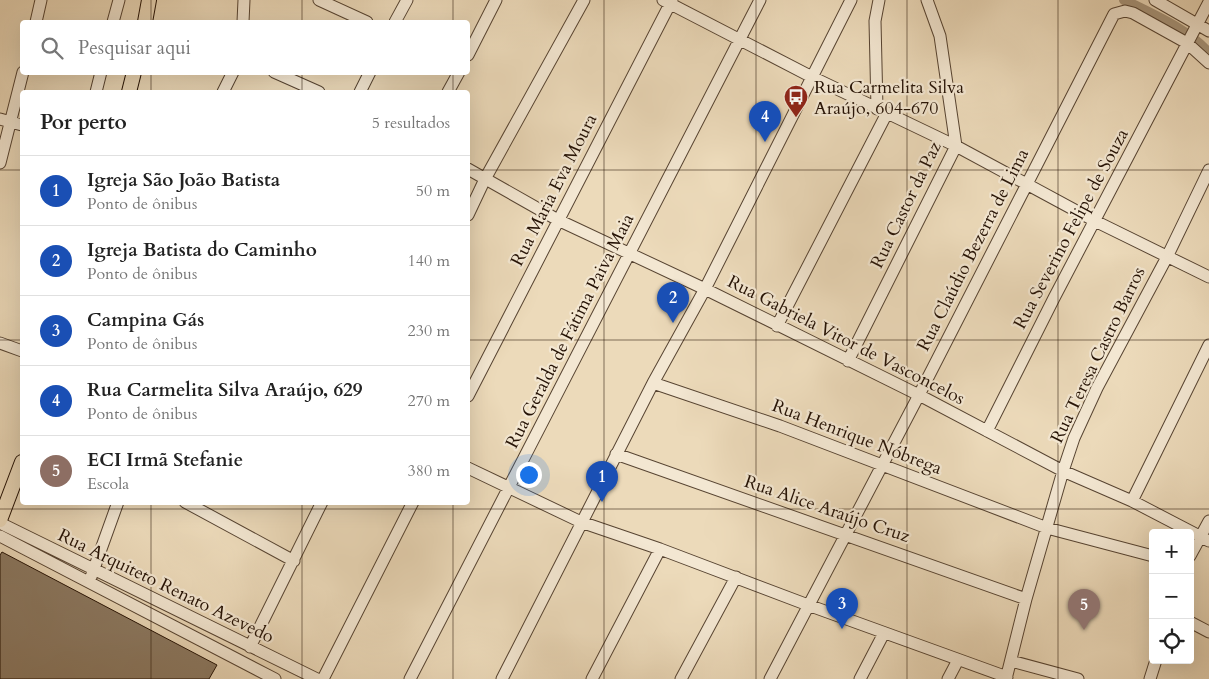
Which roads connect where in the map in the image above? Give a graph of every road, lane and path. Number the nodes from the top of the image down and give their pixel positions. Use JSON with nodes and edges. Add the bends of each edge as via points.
{"nodes":[{"id":1,"x":41,"y":0,"type":"edge"},
{"id":2,"x":119,"y":0,"type":"edge"},
{"id":3,"x":149,"y":0,"type":"edge"},
{"id":4,"x":244,"y":0,"type":"edge"},
{"id":5,"x":320,"y":0,"type":"edge"},
{"id":6,"x":407,"y":0,"type":"edge"},
{"id":7,"x":496,"y":0,"type":"edge"},
{"id":8,"x":584,"y":0,"type":"edge"},
{"id":9,"x":760,"y":0,"type":"edge"},
{"id":10,"x":851,"y":0,"type":"edge"},
{"id":11,"x":879,"y":0,"type":"edge"},
{"id":12,"x":927,"y":0,"type":"edge"},
{"id":13,"x":1155,"y":0,"type":"edge"},
{"id":14,"x":668,"y":1,"type":"edge"},
{"id":15,"x":1209,"y":2,"type":"edge"},
{"id":16,"x":36,"y":20,"type":"edge"},
{"id":17,"x":114,"y":20,"type":"edge"},
{"id":18,"x":145,"y":20,"type":"edge"},
{"id":19,"x":243,"y":20,"type":"edge"},
{"id":20,"x":363,"y":20,"type":"edge"},
{"id":21,"x":396,"y":20,"type":"edge"},
{"id":22,"x":1198,"y":24,"type":"junction"},
{"id":23,"x":1209,"y":32,"type":"edge"},
{"id":24,"x":739,"y":40,"type":"junction"},
{"id":25,"x":1188,"y":43,"type":"junction"},
{"id":26,"x":470,"y":51,"type":"edge"},
{"id":27,"x":1209,"y":63,"type":"edge"},
{"id":28,"x":22,"y":75,"type":"edge"},
{"id":29,"x":100,"y":75,"type":"edge"},
{"id":30,"x":133,"y":75,"type":"edge"},
{"id":31,"x":230,"y":75,"type":"edge"},
{"id":32,"x":281,"y":75,"type":"edge"},
{"id":33,"x":368,"y":75,"type":"edge"},
{"id":34,"x":457,"y":75,"type":"edge"},
{"id":35,"x":812,"y":77,"type":"junction"},
{"id":36,"x":96,"y":90,"type":"edge"},
{"id":37,"x":130,"y":90,"type":"edge"},
{"id":38,"x":223,"y":90,"type":"edge"},
{"id":39,"x":314,"y":90,"type":"edge"},
{"id":40,"x":361,"y":90,"type":"edge"},
{"id":41,"x":449,"y":90,"type":"edge"},
{"id":42,"x":882,"y":111,"type":"junction"},
{"id":43,"x":11,"y":122,"type":"edge"},
{"id":44,"x":956,"y":146,"type":"junction"},
{"id":45,"x":0,"y":163,"type":"edge"},
{"id":46,"x":470,"y":170,"type":"edge"},
{"id":47,"x":1209,"y":170,"type":"edge"},
{"id":48,"x":485,"y":179,"type":"junction"},
{"id":49,"x":1027,"y":185,"type":"junction"},
{"id":50,"x":470,"y":211,"type":"edge"},
{"id":51,"x":558,"y":220,"type":"junction"},
{"id":52,"x":1095,"y":221,"type":"junction"},
{"id":53,"x":630,"y":254,"type":"junction"},
{"id":54,"x":1166,"y":256,"type":"junction"},
{"id":55,"x":1209,"y":277,"type":"edge"},
{"id":56,"x":705,"y":289,"type":"junction"},
{"id":57,"x":777,"y":326,"type":"junction"},
{"id":58,"x":0,"y":343,"type":"edge"},
{"id":59,"x":1209,"y":345,"type":"edge"},
{"id":60,"x":20,"y":350,"type":"edge"},
{"id":61,"x":848,"y":361,"type":"junction"},
{"id":62,"x":653,"y":383,"type":"junction"},
{"id":63,"x":470,"y":392,"type":"edge"},
{"id":64,"x":918,"y":395,"type":"junction"},
{"id":65,"x":987,"y":431,"type":"junction"},
{"id":66,"x":616,"y":454,"type":"junction"},
{"id":67,"x":882,"y":466,"type":"junction"},
{"id":68,"x":20,"y":467,"type":"edge"},
{"id":69,"x":470,"y":469,"type":"edge"},
{"id":70,"x":1063,"y":471,"type":"junction"},
{"id":71,"x":508,"y":488,"type":"junction"},
{"id":72,"x":1132,"y":501,"type":"junction"},
{"id":73,"x":117,"y":505,"type":"edge"},
{"id":74,"x":191,"y":505,"type":"edge"},
{"id":75,"x":321,"y":505,"type":"edge"},
{"id":76,"x":411,"y":505,"type":"edge"},
{"id":77,"x":1209,"y":521,"type":"edge"},
{"id":78,"x":0,"y":522,"type":"edge"},
{"id":79,"x":581,"y":522,"type":"junction"},
{"id":80,"x":1047,"y":528,"type":"junction"},
{"id":81,"x":845,"y":534,"type":"junction"},
{"id":82,"x":0,"y":536,"type":"edge"},
{"id":83,"x":1205,"y":539,"type":"edge"},
{"id":84,"x":660,"y":548,"type":"junction"},
{"id":85,"x":1194,"y":551,"type":"edge"},
{"id":86,"x":1149,"y":555,"type":"edge"},
{"id":87,"x":294,"y":561,"type":"junction"},
{"id":88,"x":91,"y":576,"type":"junction"},
{"id":89,"x":736,"y":577,"type":"junction"},
{"id":90,"x":1026,"y":599,"type":"junction"},
{"id":91,"x":808,"y":605,"type":"junction"},
{"id":92,"x":1194,"y":624,"type":"edge"},
{"id":93,"x":1209,"y":632,"type":"edge"},
{"id":94,"x":884,"y":633,"type":"junction"},
{"id":95,"x":250,"y":646,"type":"junction"},
{"id":96,"x":958,"y":660,"type":"junction"},
{"id":97,"x":1011,"y":661,"type":"junction"},
{"id":98,"x":1155,"y":664,"type":"edge"},
{"id":99,"x":1006,"y":678,"type":"edge"},
{"id":100,"x":275,"y":679,"type":"edge"},
{"id":101,"x":317,"y":679,"type":"edge"},
{"id":102,"x":322,"y":679,"type":"edge"},
{"id":103,"x":410,"y":679,"type":"edge"},
{"id":104,"x":502,"y":679,"type":"edge"},
{"id":105,"x":592,"y":679,"type":"edge"},
{"id":106,"x":681,"y":679,"type":"edge"},
{"id":107,"x":770,"y":679,"type":"edge"},
{"id":108,"x":860,"y":679,"type":"edge"},
{"id":109,"x":948,"y":679,"type":"edge"},
{"id":110,"x":1078,"y":679,"type":"edge"},
{"id":111,"x":1150,"y":679,"type":"edge"}],
"edges":[{"from":1,"to":16,"type":"street"},
{"from":2,"to":17,"type":"street"},
{"from":3,"to":18,"type":"main road"},
{"from":4,"to":19,"type":"street"},
{"from":5,"to":20,"type":"street"},
{"from":6,"to":21,"type":"street"},
{"from":7,"to":26,"type":"street"},
{"from":8,"to":48,"type":"street"},
{"from":9,"to":24,"type":"street","name":"Rua Geralda de Fátima Paiva Maia"},
{"from":10,"to":35,"type":"street"},
{"from":11,"to":42,"type":"street","via":[[875,21]]},
{"from":12,"to":44,"type":"street","name":"Rua Castor da Paz","via":[[940,36]]},
{"from":13,"to":22,"type":"street"},
{"from":14,"to":24,"type":"street"},
{"from":14,"to":51,"type":"street","name":"Rua Maria Eva Moura"},
{"from":15,"to":22,"type":"street"},
{"from":22,"to":23,"type":"street"},
{"from":22,"to":25,"type":"street","name":"Rua Severino Felipe de Souza"},
{"from":24,"to":35,"type":"street"},
{"from":24,"to":53,"type":"street","name":"Rua Geralda de Fátima Paiva Maia"},
{"from":25,"to":27,"type":"street"},
{"from":25,"to":49,"type":"street","name":"Rua Claúdio Bezerra de Lima","via":[[1133,13],[1119,12],[1110,20]]},
{"from":25,"to":52,"type":"street","name":"Rua Severino Felipe de Souza"},
{"from":28,"to":43,"type":"street"},
{"from":29,"to":36,"type":"street"},
{"from":30,"to":37,"type":"main road"},
{"from":31,"to":38,"type":"street"},
{"from":32,"to":39,"type":"street"},
{"from":33,"to":40,"type":"street"},
{"from":34,"to":41,"type":"street"},
{"from":35,"to":42,"type":"street"},
{"from":35,"to":56,"type":"street"},
{"from":42,"to":44,"type":"street"},
{"from":42,"to":57,"type":"street"},
{"from":43,"to":45,"type":"street"},
{"from":44,"to":49,"type":"street"},
{"from":44,"to":61,"type":"street","name":"Rua Castor da Paz"},
{"from":46,"to":48,"type":"street","name":"Rua Gabriela Vitor de Vasconcelos"},
{"from":47,"to":54,"type":"street","name":"Rua Teresa Castro Barros"},
{"from":48,"to":50,"type":"street"},
{"from":48,"to":51,"type":"street","name":"Rua Gabriela Vitor de Vasconcelos"},
{"from":49,"to":52,"type":"street"},
{"from":49,"to":64,"type":"street","name":"Rua Claúdio Bezerra de Lima"},
{"from":51,"to":53,"type":"street","name":"Rua Gabriela Vitor de Vasconcelos"},
{"from":51,"to":63,"type":"street","name":"Rua Maria Eva Moura"},
{"from":52,"to":54,"type":"street"},
{"from":52,"to":65,"type":"street","name":"Rua Severino Felipe de Souza"},
{"from":53,"to":56,"type":"street","name":"Rua Gabriela Vitor de Vasconcelos"},
{"from":53,"to":71,"type":"street","name":"Rua Geralda de Fátima Paiva Maia"},
{"from":54,"to":55,"type":"street"},
{"from":54,"to":70,"type":"street","name":"Rua Teresa Castro Barros","via":[[1097,388]]},
{"from":56,"to":57,"type":"street","name":"Rua Gabriela Vitor de Vasconcelos"},
{"from":56,"to":62,"type":"street"},
{"from":57,"to":61,"type":"street","name":"Rua Gabriela Vitor de Vasconcelos"},
{"from":58,"to":60,"type":"street"},
{"from":59,"to":72,"type":"street"},
{"from":61,"to":64,"type":"street","name":"Rua Gabriela Vitor de Vasconcelos"},
{"from":62,"to":66,"type":"street"},
{"from":62,"to":67,"type":"street","name":"Rua Henrique Nóbrega","via":[[780,426]]},
{"from":64,"to":65,"type":"street","name":"Rua Gabriela Vitor de Vasconcelos"},
{"from":64,"to":67,"type":"street","name":"Rua Claúdio Bezerra de Lima"},
{"from":65,"to":70,"type":"street","name":"Rua Gabriela Vitor de Vasconcelos"},
{"from":66,"to":79,"type":"street"},
{"from":66,"to":81,"type":"street","name":"Rua Alice Araújo Cruz"},
{"from":67,"to":80,"type":"street","name":"Rua Henrique Nóbrega"},
{"from":67,"to":81,"type":"street","name":"Rua Claúdio Bezerra de Lima"},
{"from":68,"to":78,"type":"main road"},
{"from":69,"to":71,"type":"street"},
{"from":70,"to":72,"type":"street","name":"Rua Gabriela Vitor de Vasconcelos"},
{"from":70,"to":80,"type":"street","name":"Rua Teresa Castro Barros"},
{"from":71,"to":79,"type":"street"},
{"from":71,"to":103,"type":"street","name":"Rua Geralda de Fátima Paiva Maia"},
{"from":72,"to":83,"type":"street","name":"Rua Gabriela Vitor de Vasconcelos"},
{"from":73,"to":88,"type":"street"},
{"from":74,"to":87,"type":"street"},
{"from":75,"to":87,"type":"street"},
{"from":76,"to":102,"type":"street"},
{"from":77,"to":83,"type":"street"},
{"from":78,"to":88,"type":"street","name":"Rua Arquiteto Renato Azevedo"},
{"from":79,"to":84,"type":"street"},
{"from":79,"to":104,"type":"street"},
{"from":80,"to":86,"type":"street","name":"Rua Henrique Nóbrega"},
{"from":80,"to":90,"type":"street","name":"Rua Teresa Castro Barros"},
{"from":81,"to":90,"type":"street","name":"Rua Alice Araújo Cruz"},
{"from":81,"to":91,"type":"street","name":"Rua Claúdio Bezerra de Lima"},
{"from":82,"to":88,"type":"street","name":"Rua Arquiteto Renato Azevedo"},
{"from":83,"to":85,"type":"street"},
{"from":84,"to":89,"type":"street"},
{"from":84,"to":105,"type":"street"},
{"from":87,"to":95,"type":"street"},
{"from":88,"to":95,"type":"street","name":"Rua Arquiteto Renato Azevedo"},
{"from":88,"to":100,"type":"street","name":"Rua Arquiteto Renato Azevedo","via":[[129,604]]},
{"from":89,"to":91,"type":"street"},
{"from":89,"to":106,"type":"street"},
{"from":90,"to":97,"type":"street","name":"Rua Teresa Castro Barros"},
{"from":91,"to":94,"type":"street"},
{"from":91,"to":107,"type":"street","name":"Rua Claúdio Bezerra de Lima"},
{"from":92,"to":93,"type":"street"},
{"from":94,"to":96,"type":"street"},
{"from":94,"to":108,"type":"street"},
{"from":95,"to":101,"type":"street","name":"Rua Arquiteto Renato Azevedo"},
{"from":96,"to":99,"type":"street"},
{"from":96,"to":109,"type":"street"},
{"from":97,"to":99,"type":"street","name":"Rua Teresa Castro Barros"},
{"from":97,"to":110,"type":"street"},
{"from":98,"to":111,"type":"street"}]}
